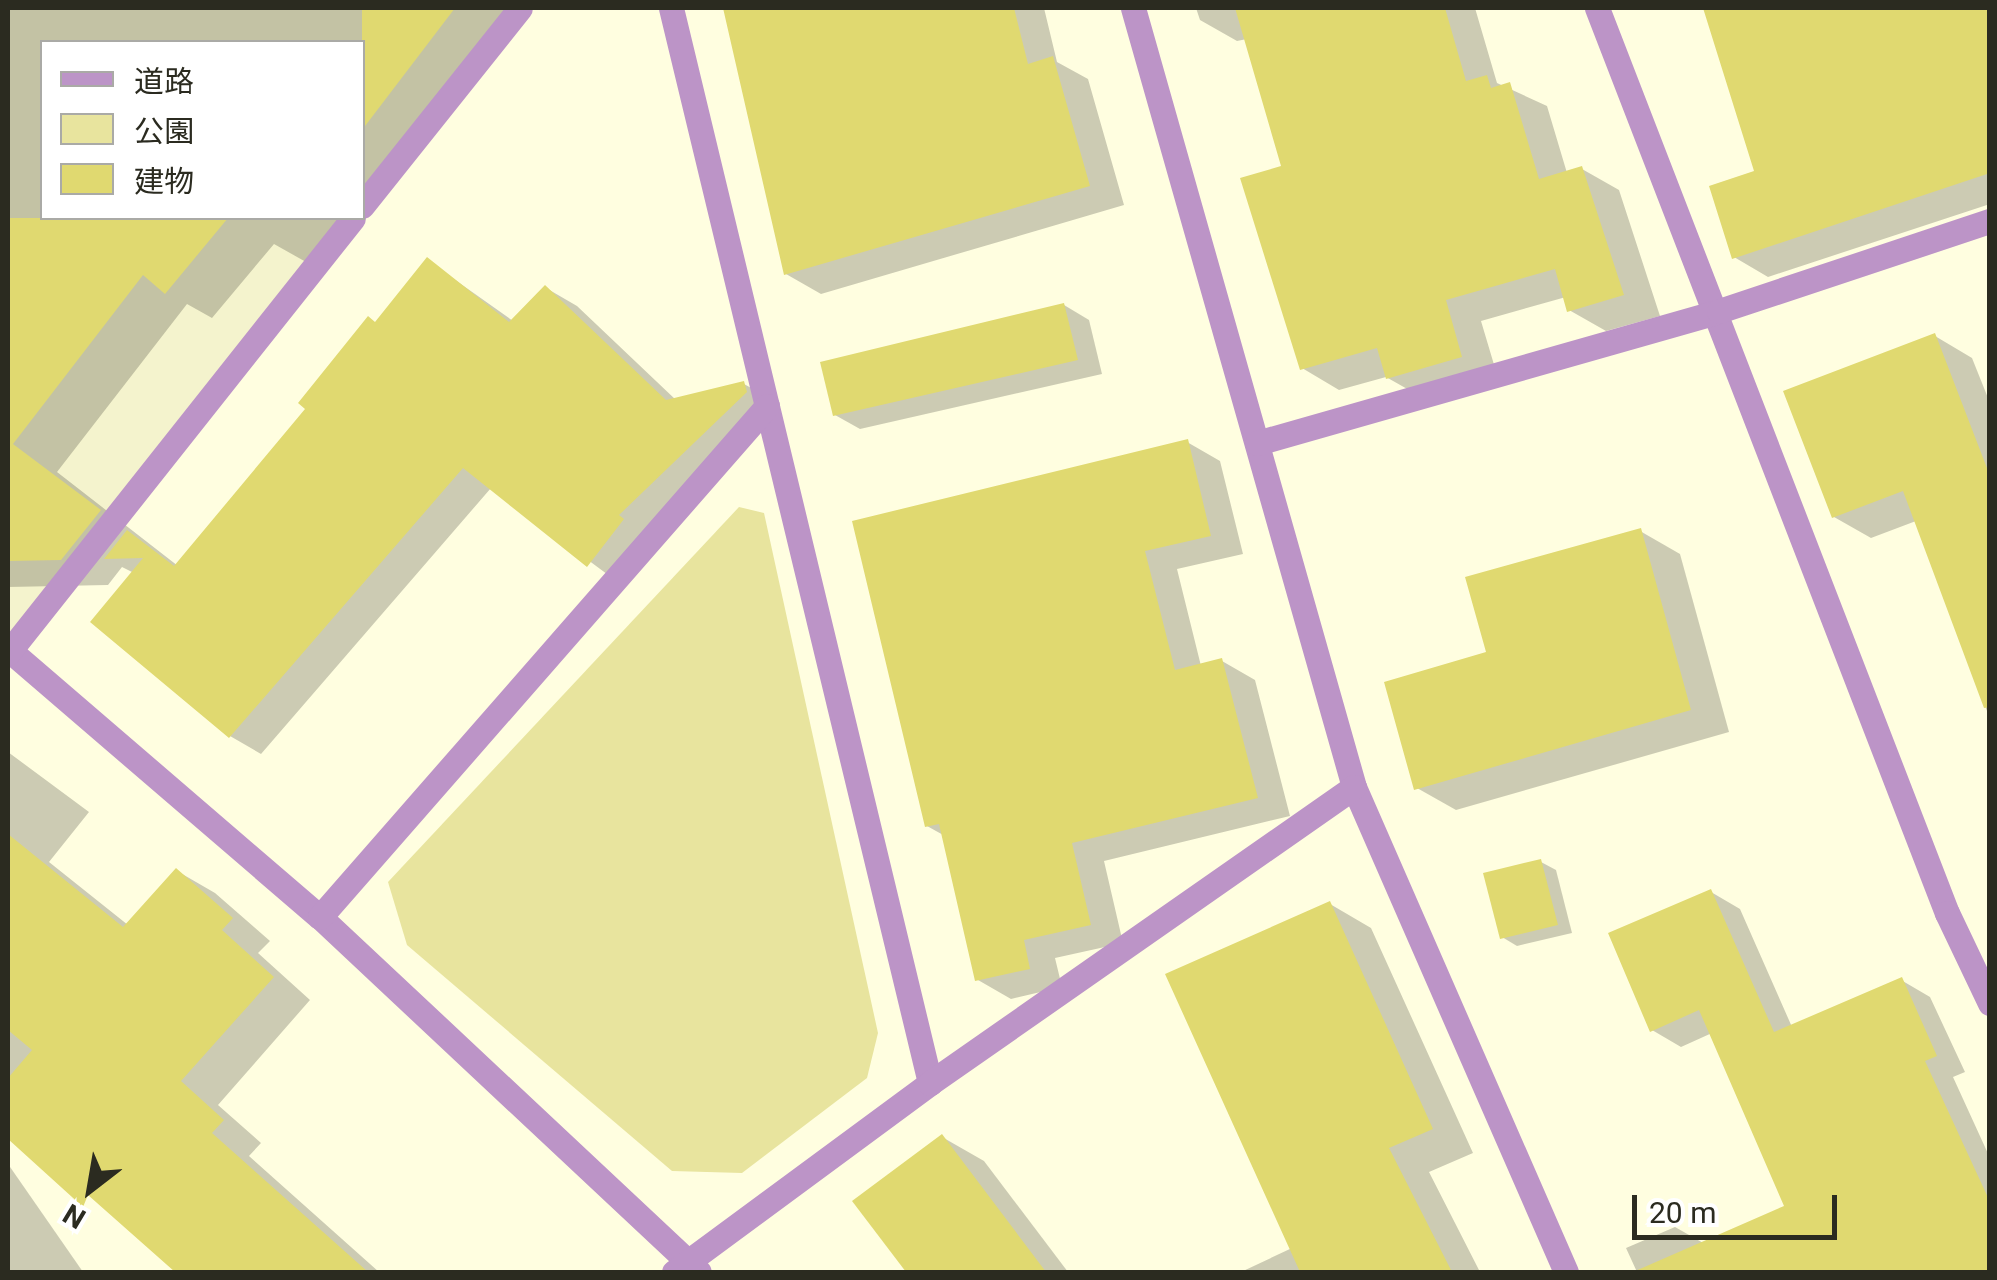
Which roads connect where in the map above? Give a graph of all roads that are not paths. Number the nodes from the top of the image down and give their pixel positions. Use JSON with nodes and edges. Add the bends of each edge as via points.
{"nodes":[{"id":1,"x":520,"y":8,"type":"edge"},
{"id":2,"x":671,"y":8,"type":"edge"},
{"id":3,"x":1133,"y":8,"type":"edge"},
{"id":4,"x":1597,"y":8,"type":"edge"},
{"id":5,"x":365,"y":202,"type":"edge"},
{"id":6,"x":351,"y":220,"type":"edge"},
{"id":7,"x":1990,"y":221,"type":"edge"},
{"id":8,"x":1718,"y":311,"type":"junction"},
{"id":9,"x":768,"y":406,"type":"junction"},
{"id":10,"x":1257,"y":443,"type":"junction"},
{"id":11,"x":8,"y":651,"type":"edge"},
{"id":12,"x":1354,"y":787,"type":"junction"},
{"id":13,"x":320,"y":917,"type":"junction"},
{"id":14,"x":1990,"y":1003,"type":"edge"},
{"id":15,"x":930,"y":1083,"type":"junction"},
{"id":16,"x":688,"y":1269,"type":"edge"},
{"id":17,"x":1566,"y":1272,"type":"edge"}],
"edges":[{"from":1,"to":5,"type":"street"},
{"from":2,"to":9,"type":"street"},
{"from":3,"to":10,"type":"street"},
{"from":4,"to":8,"type":"street"},
{"from":6,"to":11,"type":"street"},
{"from":7,"to":8,"type":"street"},
{"from":8,"to":10,"type":"street"},
{"from":8,"to":14,"type":"street","via":[[1947,913]]},
{"from":9,"to":13,"type":"street"},
{"from":9,"to":15,"type":"street"},
{"from":10,"to":12,"type":"street"},
{"from":11,"to":13,"type":"street"},
{"from":12,"to":15,"type":"street"},
{"from":12,"to":17,"type":"street"},
{"from":13,"to":16,"type":"street"},
{"from":15,"to":16,"type":"street"}]}
